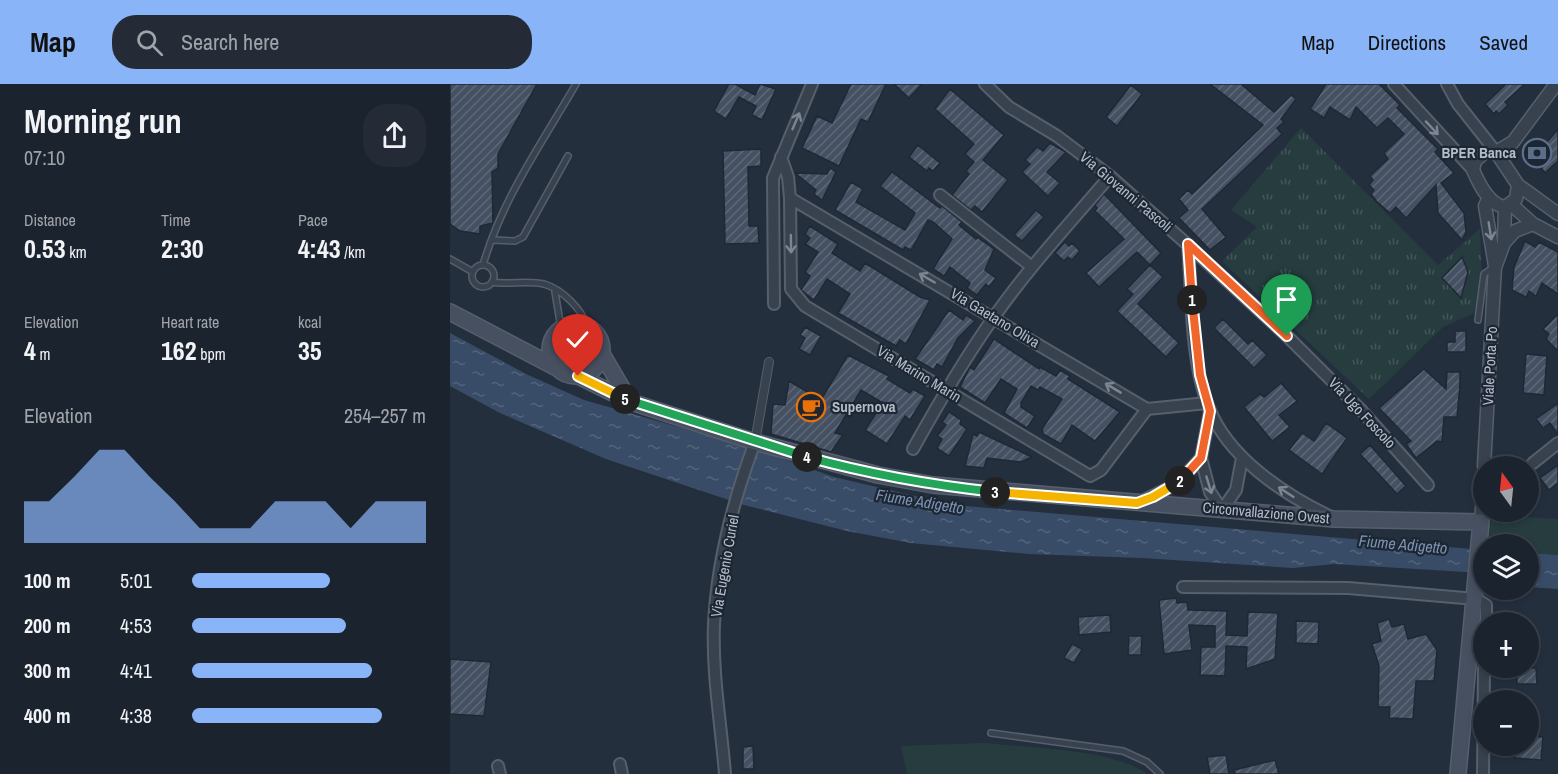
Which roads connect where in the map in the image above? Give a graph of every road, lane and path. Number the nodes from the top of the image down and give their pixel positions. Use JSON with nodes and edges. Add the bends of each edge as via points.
{"nodes":[{"id":1,"x":576,"y":84,"type":"edge"},
{"id":2,"x":812,"y":84,"type":"edge"},
{"id":3,"x":985,"y":84,"type":"edge"},
{"id":4,"x":1394,"y":84,"type":"edge"},
{"id":5,"x":1447,"y":84,"type":"edge"},
{"id":6,"x":1556,"y":84,"type":"edge"},
{"id":7,"x":1513,"y":142,"type":"junction"},
{"id":8,"x":1496,"y":152,"type":"junction"},
{"id":9,"x":568,"y":156,"type":"dead end"},
{"id":10,"x":781,"y":157,"type":"junction"},
{"id":11,"x":1505,"y":165,"type":"junction"},
{"id":12,"x":1473,"y":170,"type":"junction"},
{"id":13,"x":1110,"y":176,"type":"junction"},
{"id":14,"x":1518,"y":185,"type":"junction"},
{"id":15,"x":940,"y":195,"type":"dead end"},
{"id":16,"x":1489,"y":197,"type":"junction"},
{"id":17,"x":790,"y":198,"type":"junction"},
{"id":18,"x":1508,"y":206,"type":"junction"},
{"id":19,"x":1558,"y":214,"type":"edge"},
{"id":20,"x":1533,"y":224,"type":"junction"},
{"id":21,"x":1558,"y":237,"type":"edge"},
{"id":22,"x":493,"y":240,"type":"junction"},
{"id":23,"x":1504,"y":243,"type":"junction"},
{"id":24,"x":1188,"y":244,"type":"junction"},
{"id":25,"x":450,"y":259,"type":"edge"},
{"id":26,"x":483,"y":265,"type":"junction"},
{"id":27,"x":1495,"y":266,"type":"junction"},
{"id":28,"x":1032,"y":267,"type":"junction"},
{"id":29,"x":473,"y":272,"type":"junction"},
{"id":30,"x":492,"y":282,"type":"junction"},
{"id":31,"x":555,"y":291,"type":"junction"},
{"id":32,"x":774,"y":304,"type":"dead end"},
{"id":33,"x":450,"y":312,"type":"edge"},
{"id":34,"x":994,"y":316,"type":"junction"},
{"id":35,"x":1478,"y":320,"type":"dead end"},
{"id":36,"x":586,"y":326,"type":"junction"},
{"id":37,"x":558,"y":331,"type":"junction"},
{"id":38,"x":503,"y":340,"type":"junction"},
{"id":39,"x":602,"y":354,"type":"junction"},
{"id":40,"x":769,"y":362,"type":"dead end"},
{"id":41,"x":555,"y":367,"type":"junction"},
{"id":42,"x":578,"y":376,"type":"junction"},
{"id":43,"x":946,"y":390,"type":"junction"},
{"id":44,"x":631,"y":402,"type":"junction"},
{"id":45,"x":1209,"y":407,"type":"junction"},
{"id":46,"x":1147,"y":409,"type":"junction"},
{"id":47,"x":1558,"y":443,"type":"edge"},
{"id":48,"x":754,"y":445,"type":"junction"},
{"id":49,"x":913,"y":450,"type":"dead end"},
{"id":50,"x":1485,"y":456,"type":"edge"},
{"id":51,"x":1201,"y":458,"type":"junction"},
{"id":52,"x":1242,"y":458,"type":"junction"},
{"id":53,"x":1539,"y":458,"type":"edge"},
{"id":54,"x":1428,"y":485,"type":"dead end"},
{"id":55,"x":1137,"y":503,"type":"junction"},
{"id":56,"x":1222,"y":510,"type":"junction"},
{"id":57,"x":1334,"y":519,"type":"junction"},
{"id":58,"x":1481,"y":522,"type":"edge"},
{"id":59,"x":1481,"y":528,"type":"junction"},
{"id":60,"x":1481,"y":534,"type":"edge"},
{"id":61,"x":1183,"y":587,"type":"dead end"},
{"id":62,"x":1473,"y":594,"type":"edge"},
{"id":63,"x":1475,"y":600,"type":"edge"},
{"id":64,"x":1484,"y":678,"type":"edge"},
{"id":65,"x":991,"y":733,"type":"dead end"},
{"id":66,"x":725,"y":774,"type":"edge"},
{"id":67,"x":1160,"y":774,"type":"edge"},
{"id":68,"x":1458,"y":774,"type":"edge"},
{"id":69,"x":1483,"y":774,"type":"edge"}],
"edges":[{"from":1,"to":22,"type":"lane","via":[[512,192]]},
{"from":10,"to":2,"type":"street","one_way":true},
{"from":3,"to":13,"type":"street","name":"Via Giovanni Pascoli","via":[[1009,107],[1057,136]]},
{"from":4,"to":12,"type":"street","one_way":true},
{"from":5,"to":8,"type":"street"},
{"from":6,"to":7,"type":"street"},
{"from":7,"to":8,"type":"street"},
{"from":7,"to":11,"type":"street"},
{"from":8,"to":11,"type":"street"},
{"from":8,"to":12,"type":"street","via":[[1485,152],[1475,161]]},
{"from":9,"to":22,"type":"lane","via":[[523,237],[515,241]]},
{"from":10,"to":17,"type":"street","name":"Via Marino Marin"},
{"from":10,"to":32,"type":"street","via":[[772,177]]},
{"from":11,"to":14,"type":"street"},
{"from":12,"to":16,"type":"street"},
{"from":13,"to":24,"type":"street","name":"Via Giovanni Pascoli"},
{"from":13,"to":28,"type":"street"},
{"from":14,"to":18,"type":"street","name":"Viale Porta Po","via":[[1516,199]]},
{"from":14,"to":19,"type":"street"},
{"from":15,"to":28,"type":"street"},
{"from":16,"to":18,"type":"street","via":[[1498,206]]},
{"from":16,"to":27,"type":"street","name":"Viale Porta Po","one_way":true,"via":[[1485,206]]},
{"from":34,"to":17,"type":"street","name":"Via Gaetano Oliva","one_way":true},
{"from":17,"to":43,"type":"street","name":"Via Marino Marin","one_way":true,"via":[[791,289],[805,306]]},
{"from":18,"to":20,"type":"street"},
{"from":18,"to":23,"type":"street","name":"Viale Porta Po"},
{"from":20,"to":21,"type":"street"},
{"from":20,"to":23,"type":"street","via":[[1515,231]]},
{"from":22,"to":26,"type":"lane"},
{"from":23,"to":27,"type":"street","name":"Viale Porta Po"},
{"from":24,"to":45,"type":"street","via":[[1200,375]]},
{"from":24,"to":54,"type":"street","name":"Via Ugo Foscolo","via":[[1328,377]]},
{"from":25,"to":29,"type":"lane"},
{"from":26,"to":29,"type":"lane"},
{"from":26,"to":30,"type":"lane","via":[[493,272]]},
{"from":27,"to":35,"type":"lane","via":[[1484,274]]},
{"from":27,"to":50,"type":"street","name":"Viale Porta Po"},
{"from":28,"to":34,"type":"street"},
{"from":29,"to":30,"type":"lane","via":[[476,285],[482,287]]},
{"from":30,"to":31,"type":"lane","via":[[544,284]]},
{"from":31,"to":36,"type":"lane","via":[[581,312]]},
{"from":31,"to":37,"type":"lane"},
{"from":33,"to":38,"type":"main road"},
{"from":34,"to":43,"type":"street"},
{"from":46,"to":34,"type":"street","name":"Via Gaetano Oliva","one_way":true},
{"from":36,"to":37,"type":"main road","via":[[569,325]]},
{"from":36,"to":39,"type":"main road","via":[[599,337]]},
{"from":37,"to":38,"type":"main road","via":[[535,343]]},
{"from":37,"to":41,"type":"main road","via":[[549,351]]},
{"from":38,"to":41,"type":"main road"},
{"from":39,"to":42,"type":"main road","via":[[594,369]]},
{"from":39,"to":44,"type":"main road"},
{"from":40,"to":48,"type":"street","name":"Via Eugenio Curiel"},
{"from":41,"to":42,"type":"main road","via":[[569,376]]},
{"from":42,"to":44,"type":"main road","name":"Circonvallazione Ovest"},
{"from":43,"to":46,"type":"street","name":"Via Marino Marin","via":[[1090,476],[1101,470]]},
{"from":43,"to":49,"type":"street"},
{"from":44,"to":48,"type":"main road","name":"Circonvallazione Ovest"},
{"from":45,"to":46,"type":"street"},
{"from":45,"to":51,"type":"street"},
{"from":45,"to":52,"type":"street"},
{"from":47,"to":53,"type":"street"},
{"from":48,"to":55,"type":"main road","name":"Circonvallazione Ovest","via":[[933,485]]},
{"from":48,"to":66,"type":"street","name":"Via Eugenio Curiel","via":[[734,514],[714,624]]},
{"from":51,"to":55,"type":"street","via":[[1177,484]]},
{"from":51,"to":56,"type":"street","one_way":true,"via":[[1210,492]]},
{"from":52,"to":56,"type":"street","via":[[1236,490]]},
{"from":57,"to":52,"type":"street","one_way":true,"via":[[1284,491]]},
{"from":55,"to":56,"type":"main road","name":"Circonvallazione Ovest"},
{"from":56,"to":57,"type":"main road","name":"Circonvallazione Ovest"},
{"from":57,"to":59,"type":"main road","name":"Circonvallazione Ovest"},
{"from":58,"to":59,"type":"street"},
{"from":59,"to":60,"type":"main road"},
{"from":61,"to":62,"type":"street"},
{"from":63,"to":68,"type":"main road"},
{"from":64,"to":69,"type":"street"},
{"from":65,"to":67,"type":"lane","via":[[1123,751],[1147,762]]}]}
